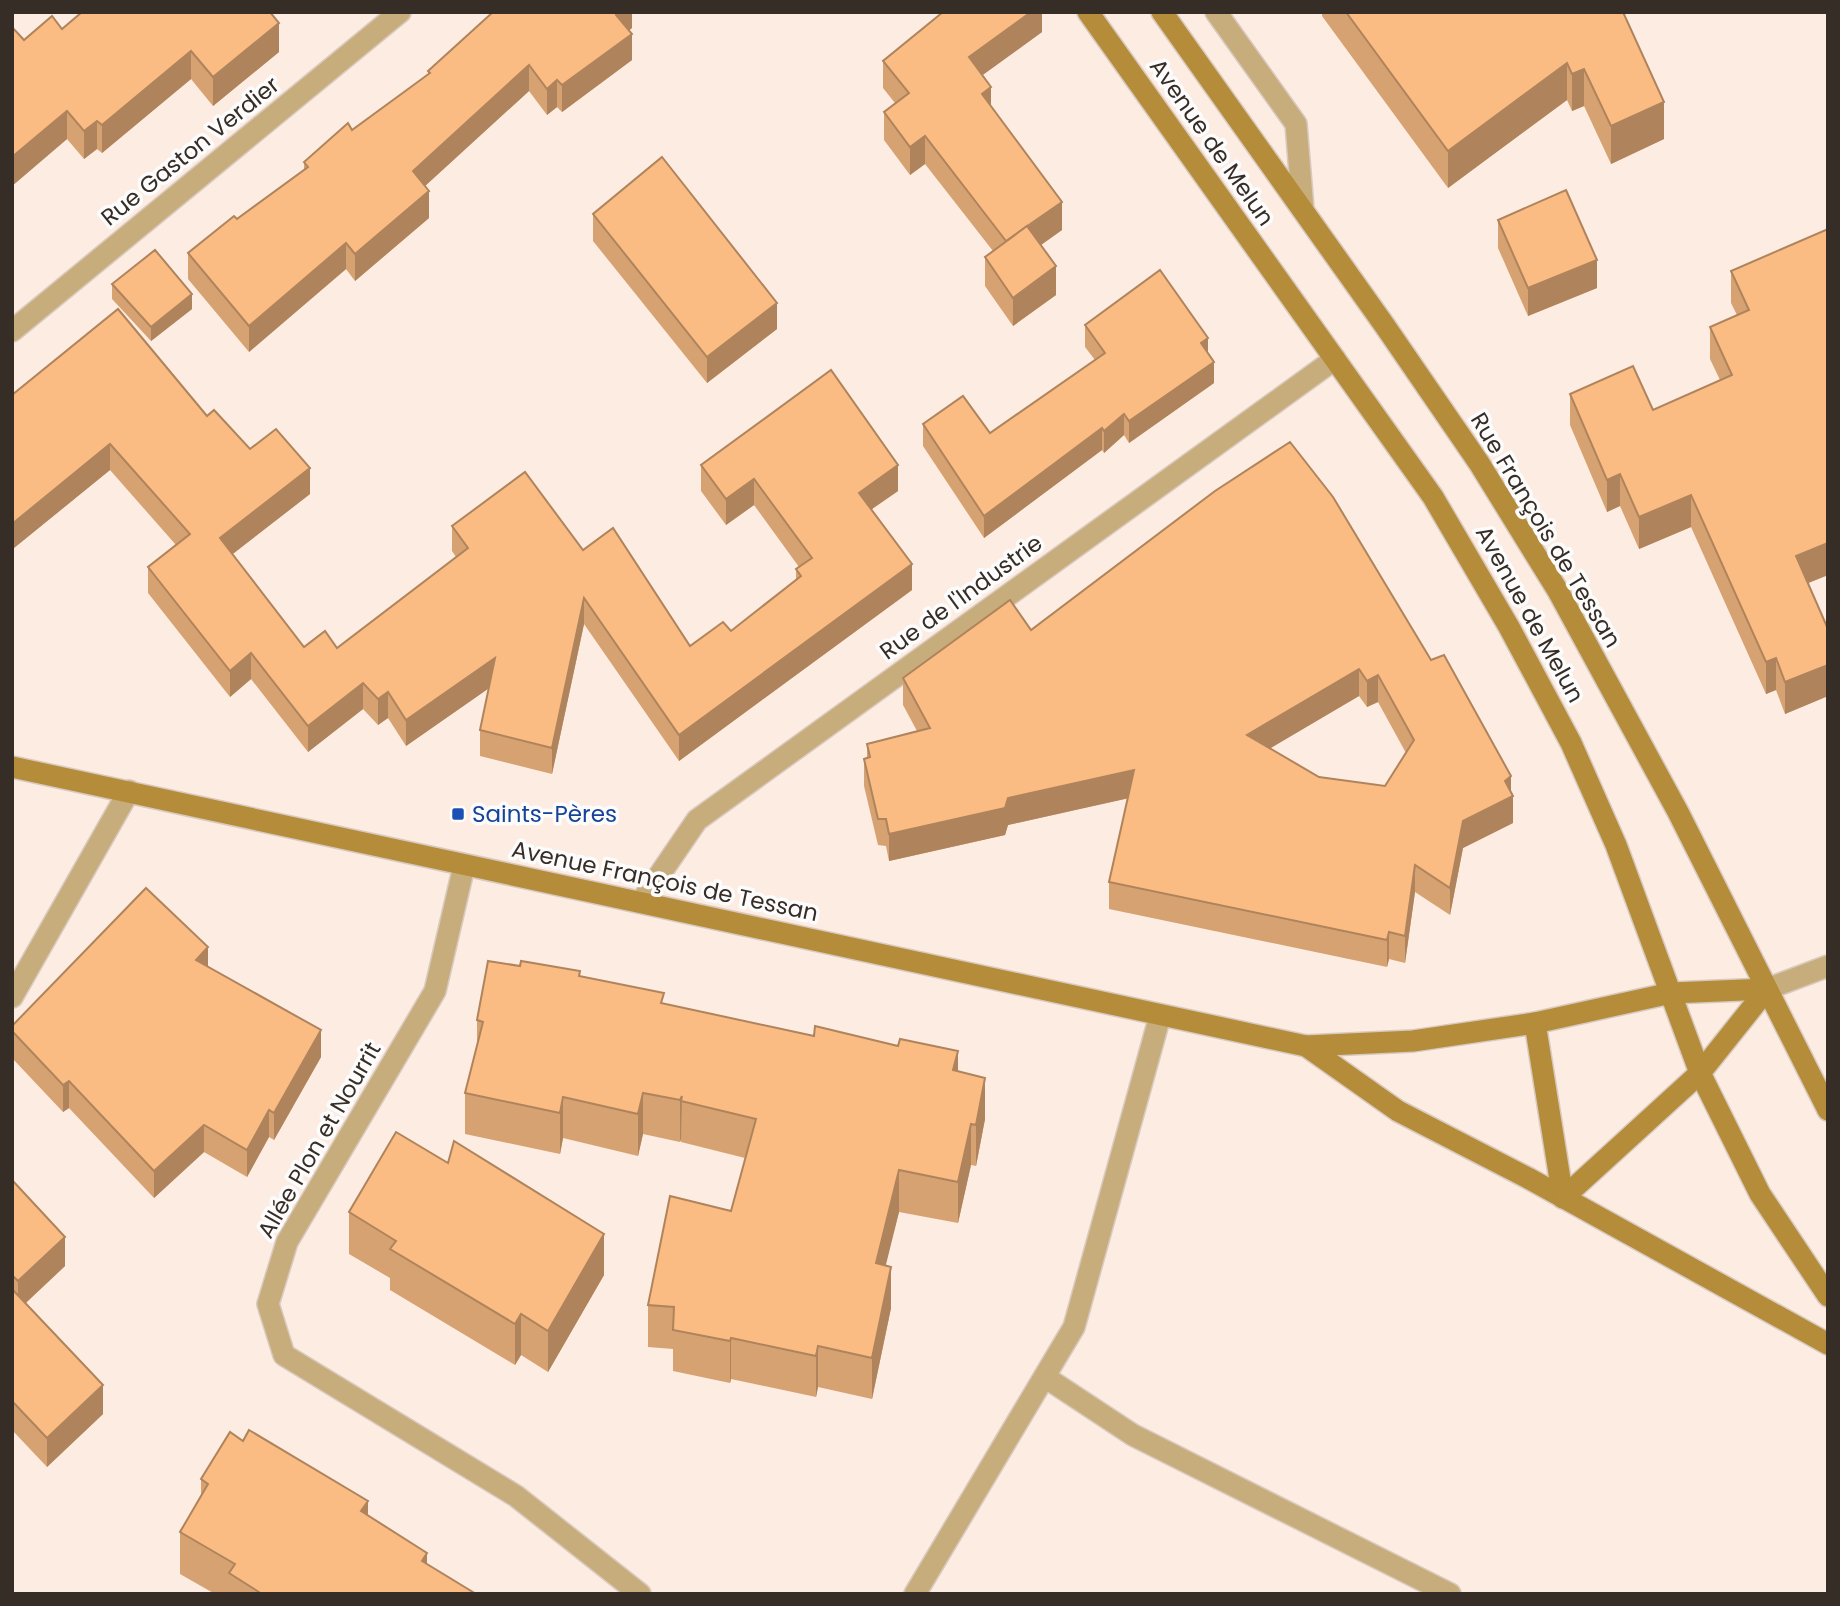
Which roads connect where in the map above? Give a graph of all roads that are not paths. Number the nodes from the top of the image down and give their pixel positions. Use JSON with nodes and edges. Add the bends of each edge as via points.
{"nodes":[{"id":1,"x":400,"y":12,"type":"edge"},
{"id":2,"x":1088,"y":12,"type":"edge"},
{"id":3,"x":1162,"y":12,"type":"edge"},
{"id":4,"x":1216,"y":12,"type":"edge"},
{"id":5,"x":1303,"y":209,"type":"junction"},
{"id":6,"x":12,"y":331,"type":"edge"},
{"id":7,"x":1335,"y":359,"type":"junction"},
{"id":8,"x":12,"y":767,"type":"edge"},
{"id":9,"x":130,"y":791,"type":"junction"},
{"id":10,"x":464,"y":866,"type":"junction"},
{"id":11,"x":641,"y":902,"type":"junction"},
{"id":12,"x":1828,"y":966,"type":"edge"},
{"id":13,"x":1767,"y":989,"type":"junction"},
{"id":14,"x":1671,"y":993,"type":"junction"},
{"id":15,"x":12,"y":997,"type":"edge"},
{"id":16,"x":1160,"y":1016,"type":"junction"},
{"id":17,"x":1535,"y":1023,"type":"junction"},
{"id":18,"x":1306,"y":1046,"type":"junction"},
{"id":19,"x":1700,"y":1073,"type":"junction"},
{"id":20,"x":1828,"y":1110,"type":"edge"},
{"id":21,"x":1563,"y":1198,"type":"junction"},
{"id":22,"x":1828,"y":1296,"type":"edge"},
{"id":23,"x":1828,"y":1344,"type":"edge"},
{"id":24,"x":1045,"y":1377,"type":"junction"},
{"id":25,"x":640,"y":1594,"type":"edge"},
{"id":26,"x":915,"y":1594,"type":"edge"},
{"id":27,"x":1450,"y":1594,"type":"edge"}],
"edges":[{"from":1,"to":6,"type":"street","name":"Rue Gaston Verdier"},
{"from":2,"to":7,"type":"street","name":"Avenue de Melun"},
{"from":3,"to":5,"type":"street","name":"Rue François de Tessan"},
{"from":4,"to":5,"type":"street","via":[[1296,124]]},
{"from":5,"to":13,"type":"street","name":"Rue François de Tessan","via":[[1479,463],[1558,591]]},
{"from":7,"to":11,"type":"street","name":"Rue de l'Industrie","via":[[697,820]]},
{"from":7,"to":14,"type":"street","name":"Avenue de Melun","via":[[1433,497],[1571,743],[1616,845]]},
{"from":8,"to":9,"type":"street","name":"Avenue François de Tessan"},
{"from":9,"to":10,"type":"street","name":"Avenue François de Tessan"},
{"from":9,"to":15,"type":"street"},
{"from":10,"to":11,"type":"street","name":"Avenue François de Tessan"},
{"from":10,"to":25,"type":"street","name":"Allée Plon et Nourrit","via":[[435,990],[287,1242],[268,1304],[284,1355],[516,1496]]},
{"from":11,"to":16,"type":"street","name":"Avenue François de Tessan"},
{"from":12,"to":13,"type":"street"},
{"from":13,"to":14,"type":"street"},
{"from":13,"to":19,"type":"street"},
{"from":13,"to":20,"type":"street","name":"Rue François de Tessan"},
{"from":14,"to":17,"type":"street"},
{"from":14,"to":19,"type":"street","name":"Avenue de Melun"},
{"from":16,"to":18,"type":"street","name":"Avenue François de Tessan"},
{"from":16,"to":24,"type":"street","via":[[1074,1327]]},
{"from":17,"to":18,"type":"street","via":[[1413,1041]]},
{"from":17,"to":21,"type":"street"},
{"from":18,"to":21,"type":"street","via":[[1398,1111]]},
{"from":19,"to":21,"type":"street"},
{"from":19,"to":22,"type":"street","name":"Avenue de Melun","via":[[1760,1194]]},
{"from":21,"to":23,"type":"street"},
{"from":24,"to":26,"type":"street"},
{"from":24,"to":27,"type":"street","via":[[1133,1435]]}]}
